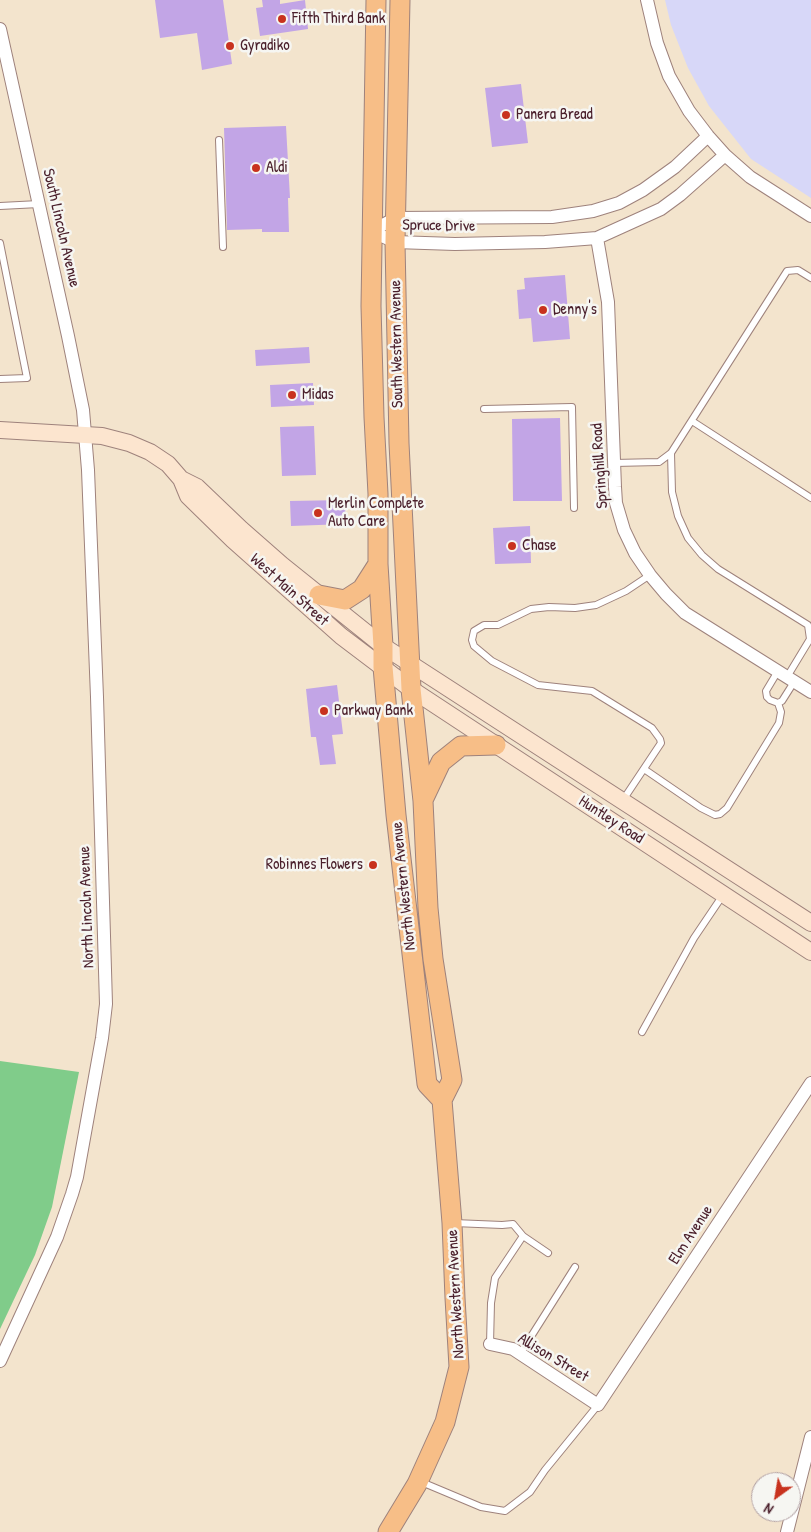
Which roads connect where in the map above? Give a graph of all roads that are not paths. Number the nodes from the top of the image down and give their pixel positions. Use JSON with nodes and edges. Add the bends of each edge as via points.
{"nodes":[{"id":1,"x":376,"y":0,"type":"edge"},
{"id":2,"x":400,"y":0,"type":"edge"},
{"id":3,"x":647,"y":0,"type":"edge"},
{"id":4,"x":0,"y":29,"type":"edge"},
{"id":5,"x":708,"y":136,"type":"junction"},
{"id":6,"x":219,"y":140,"type":"dead end"},
{"id":7,"x":725,"y":155,"type":"junction"},
{"id":8,"x":39,"y":204,"type":"junction"},
{"id":9,"x":0,"y":206,"type":"edge"},
{"id":10,"x":811,"y":216,"type":"edge"},
{"id":11,"x":396,"y":218,"type":"junction"},
{"id":12,"x":372,"y":231,"type":"junction"},
{"id":13,"x":597,"y":238,"type":"junction"},
{"id":14,"x":395,"y":242,"type":"junction"},
{"id":15,"x":0,"y":243,"type":"edge"},
{"id":16,"x":223,"y":247,"type":"dead end"},
{"id":17,"x":811,"y":278,"type":"edge"},
{"id":18,"x":0,"y":379,"type":"edge"},
{"id":19,"x":484,"y":409,"type":"dead end"},
{"id":20,"x":692,"y":421,"type":"junction"},
{"id":21,"x":0,"y":430,"type":"edge"},
{"id":22,"x":85,"y":434,"type":"junction"},
{"id":23,"x":672,"y":453,"type":"junction"},
{"id":24,"x":614,"y":463,"type":"junction"},
{"id":25,"x":181,"y":479,"type":"junction"},
{"id":26,"x":811,"y":498,"type":"edge"},
{"id":27,"x":574,"y":508,"type":"dead end"},
{"id":28,"x":378,"y":564,"type":"junction"},
{"id":29,"x":650,"y":575,"type":"junction"},
{"id":30,"x":319,"y":595,"type":"junction"},
{"id":31,"x":811,"y":617,"type":"edge"},
{"id":32,"x":808,"y":625,"type":"junction"},
{"id":33,"x":383,"y":646,"type":"junction"},
{"id":34,"x":410,"y":665,"type":"junction"},
{"id":35,"x":383,"y":666,"type":"junction"},
{"id":36,"x":786,"y":677,"type":"junction"},
{"id":37,"x":411,"y":689,"type":"junction"},
{"id":38,"x":811,"y":692,"type":"edge"},
{"id":39,"x":778,"y":703,"type":"junction"},
{"id":40,"x":496,"y":746,"type":"junction"},
{"id":41,"x":644,"y":769,"type":"junction"},
{"id":42,"x":623,"y":800,"type":"junction"},
{"id":43,"x":422,"y":801,"type":"junction"},
{"id":44,"x":724,"y":894,"type":"junction"},
{"id":45,"x":811,"y":923,"type":"edge"},
{"id":46,"x":811,"y":952,"type":"edge"},
{"id":47,"x":642,"y":1032,"type":"dead end"},
{"id":48,"x":811,"y":1083,"type":"edge"},
{"id":49,"x":442,"y":1100,"type":"junction"},
{"id":50,"x":452,"y":1223,"type":"junction"},
{"id":51,"x":523,"y":1236,"type":"junction"},
{"id":52,"x":548,"y":1253,"type":"dead end"},
{"id":53,"x":575,"y":1267,"type":"dead end"},
{"id":54,"x":490,"y":1344,"type":"joint"},
{"id":55,"x":520,"y":1354,"type":"junction"},
{"id":56,"x":0,"y":1361,"type":"edge"},
{"id":57,"x":598,"y":1405,"type":"junction"},
{"id":58,"x":811,"y":1437,"type":"edge"},
{"id":59,"x":418,"y":1481,"type":"junction"},
{"id":60,"x":388,"y":1532,"type":"edge"},
{"id":61,"x":787,"y":1532,"type":"edge"}],
"edges":[{"from":1,"to":12,"type":"main road","name":"South Western Avenue"},
{"from":2,"to":11,"type":"main road","name":"South Western Avenue"},
{"from":3,"to":5,"type":"street","via":[[666,70],[677,92]]},
{"from":4,"to":8,"type":"street","name":"South Lincoln Avenue"},
{"from":5,"to":7,"type":"street"},
{"from":5,"to":11,"type":"street","name":"Spruce Drive","via":[[643,190],[619,203],[593,211],[552,218]]},
{"from":6,"to":16,"type":"lane"},
{"from":7,"to":10,"type":"street","via":[[750,177]]},
{"from":7,"to":13,"type":"street","name":"Spruce Drive","via":[[661,209]]},
{"from":8,"to":9,"type":"lane"},
{"from":8,"to":22,"type":"street","name":"South Lincoln Avenue","via":[[77,377]]},
{"from":11,"to":12,"type":"street","name":"Spruce Drive"},
{"from":11,"to":14,"type":"main road","name":"South Western Avenue"},
{"from":12,"to":14,"type":"street","name":"Spruce Drive"},
{"from":12,"to":28,"type":"main road","name":"South Western Avenue"},
{"from":13,"to":14,"type":"street","name":"Spruce Drive","via":[[545,242]]},
{"from":13,"to":24,"type":"street","name":"Springhill Road","via":[[608,302]]},
{"from":14,"to":34,"type":"main road","name":"South Western Avenue","via":[[398,434]]},
{"from":15,"to":18,"type":"lane","via":[[27,378]]},
{"from":17,"to":20,"type":"lane","via":[[798,270],[787,270]]},
{"from":19,"to":27,"type":"lane","via":[[572,407]]},
{"from":20,"to":23,"type":"lane"},
{"from":20,"to":26,"type":"lane"},
{"from":21,"to":22,"type":"street","name":"West Main Street"},
{"from":22,"to":25,"type":"street","name":"West Main Street","via":[[144,449],[168,464]]},
{"from":22,"to":56,"type":"street","name":"North Lincoln Avenue","via":[[97,697],[105,1021],[77,1177],[67,1212]]},
{"from":23,"to":24,"type":"lane","via":[[658,462]]},
{"from":23,"to":32,"type":"lane","via":[[672,492],[688,538],[718,569]]},
{"from":24,"to":29,"type":"street","name":"Springhill Road","via":[[616,503],[624,530]]},
{"from":25,"to":30,"type":"street","name":"West Main Street","via":[[196,487]]},
{"from":25,"to":35,"type":"street","name":"West Main Street","via":[[188,496],[232,540],[341,636]]},
{"from":28,"to":30,"type":"main road","via":[[362,589],[345,600]]},
{"from":28,"to":33,"type":"main road","name":"South Western Avenue"},
{"from":29,"to":36,"type":"street","name":"Springhill Road","via":[[685,614]]},
{"from":29,"to":41,"type":"lane","via":[[596,605],[531,610],[498,625],[484,625],[474,630],[472,640],[474,646],[492,661],[538,685],[592,691],[652,728],[661,744]]},
{"from":30,"to":33,"type":"street","name":"West Main Street"},
{"from":31,"to":32,"type":"lane"},
{"from":32,"to":36,"type":"lane","via":[[810,640]]},
{"from":33,"to":34,"type":"street","name":"West Main Street"},
{"from":33,"to":35,"type":"main road","name":"South Western Avenue"},
{"from":34,"to":37,"type":"main road","name":"South Western Avenue"},
{"from":34,"to":42,"type":"street","name":"Huntley Road"},
{"from":35,"to":37,"type":"street","name":"West Main Street"},
{"from":35,"to":49,"type":"main road","name":"North Western Avenue","via":[[396,815],[427,1084]]},
{"from":36,"to":38,"type":"street","name":"Springhill Road"},
{"from":36,"to":39,"type":"lane","via":[[782,700]]},
{"from":36,"to":39,"type":"lane","via":[[766,693],[770,700]]},
{"from":37,"to":40,"type":"street","name":"Huntley Road"},
{"from":37,"to":43,"type":"main road","name":"North Western Avenue"},
{"from":39,"to":41,"type":"lane","via":[[781,712],[779,724],[727,808],[720,814],[701,808]]},
{"from":40,"to":43,"type":"main road","via":[[461,746],[441,762]]},
{"from":40,"to":44,"type":"street","name":"Huntley Road"},
{"from":41,"to":42,"type":"lane"},
{"from":42,"to":45,"type":"street","name":"Huntley Road"},
{"from":43,"to":49,"type":"main road","name":"North Western Avenue","via":[[433,959],[452,1080]]},
{"from":44,"to":46,"type":"street","name":"Huntley Road"},
{"from":44,"to":47,"type":"lane","via":[[694,938]]},
{"from":48,"to":57,"type":"street","name":"Elm Avenue"},
{"from":49,"to":50,"type":"main road","name":"North Western Avenue"},
{"from":50,"to":51,"type":"lane","via":[[513,1224]]},
{"from":50,"to":59,"type":"main road","name":"North Western Avenue","via":[[459,1367],[445,1422]]},
{"from":51,"to":52,"type":"lane"},
{"from":51,"to":54,"type":"lane","via":[[495,1278]]},
{"from":53,"to":55,"type":"lane"},
{"from":54,"to":55,"type":"street","name":"Allison Street"},
{"from":55,"to":57,"type":"street","name":"Allison Street"},
{"from":57,"to":59,"type":"lane","via":[[530,1492],[505,1511],[481,1507]]},
{"from":58,"to":61,"type":"street"},
{"from":59,"to":60,"type":"main road","name":"North Western Avenue"}]}
